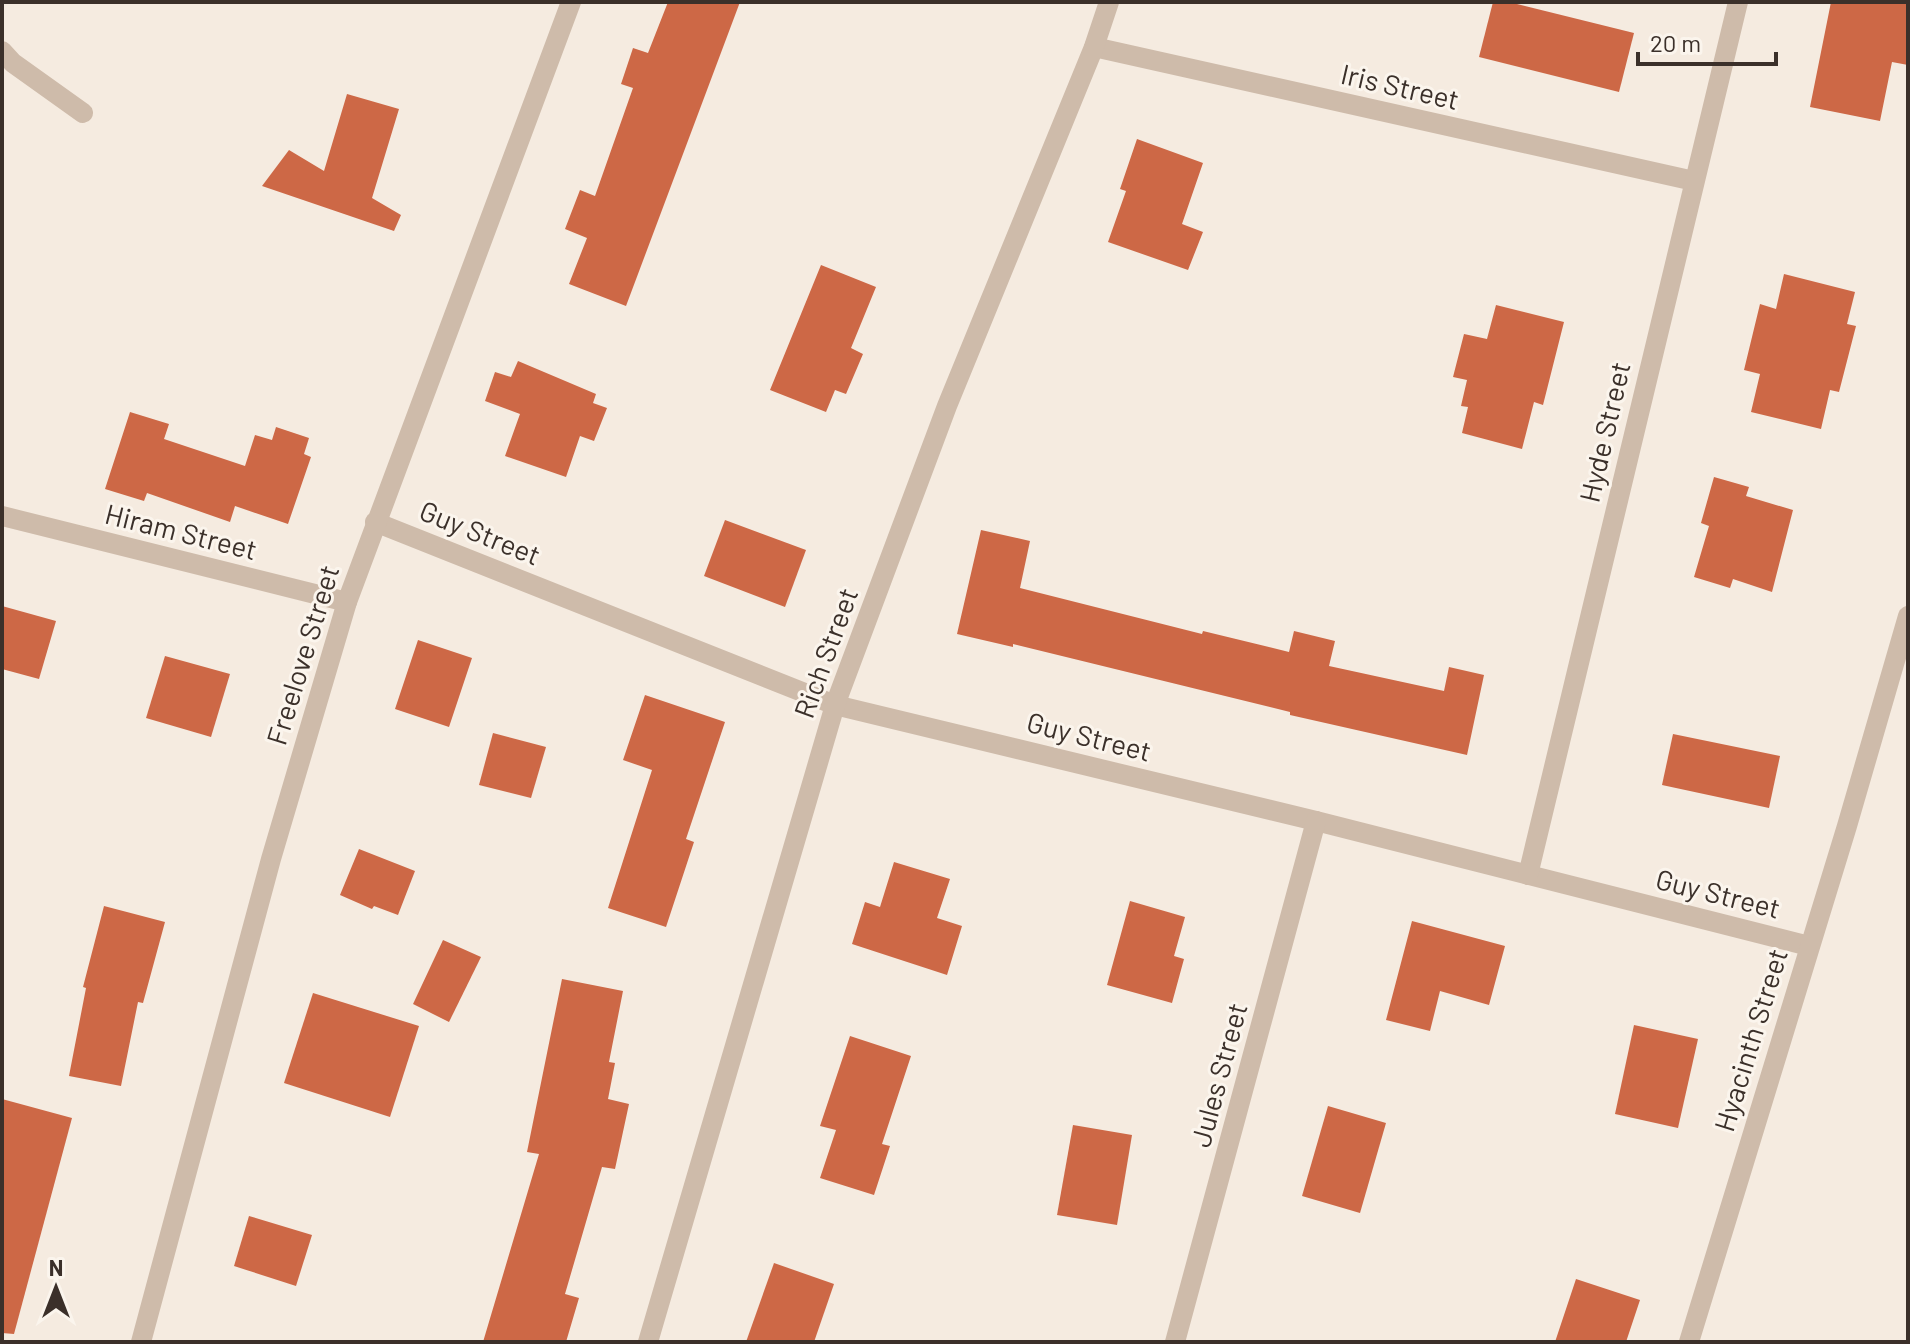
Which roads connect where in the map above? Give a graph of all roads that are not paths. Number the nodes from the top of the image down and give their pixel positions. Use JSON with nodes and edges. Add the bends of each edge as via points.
{"nodes":[{"id":1,"x":571,"y":2,"type":"edge"},
{"id":2,"x":1109,"y":2,"type":"edge"},
{"id":3,"x":1738,"y":2,"type":"edge"},
{"id":4,"x":1094,"y":47,"type":"junction"},
{"id":5,"x":2,"y":51,"type":"edge"},
{"id":6,"x":83,"y":113,"type":"dead end"},
{"id":7,"x":1694,"y":181,"type":"junction"},
{"id":8,"x":2,"y":516,"type":"edge"},
{"id":9,"x":375,"y":522,"type":"junction"},
{"id":10,"x":347,"y":602,"type":"junction"},
{"id":11,"x":1908,"y":616,"type":"edge"},
{"id":12,"x":835,"y":705,"type":"junction"},
{"id":13,"x":1316,"y":821,"type":"junction"},
{"id":14,"x":1528,"y":875,"type":"junction"},
{"id":15,"x":1809,"y":946,"type":"junction"},
{"id":16,"x":141,"y":1342,"type":"edge"},
{"id":17,"x":648,"y":1342,"type":"edge"},
{"id":18,"x":1175,"y":1342,"type":"edge"},
{"id":19,"x":1689,"y":1342,"type":"edge"}],
"edges":[{"from":1,"to":9,"type":"street","name":"Freelove Street"},
{"from":2,"to":4,"type":"street","name":"Rich Street"},
{"from":3,"to":7,"type":"street","name":"Hyde Street"},
{"from":4,"to":7,"type":"street","name":"Iris Street"},
{"from":4,"to":12,"type":"street","name":"Rich Street","via":[[947,406]]},
{"from":5,"to":6,"type":"street"},
{"from":7,"to":14,"type":"street","name":"Hyde Street"},
{"from":8,"to":10,"type":"street","name":"Hiram Street"},
{"from":9,"to":10,"type":"street","name":"Freelove Street"},
{"from":9,"to":12,"type":"street","name":"Guy Street"},
{"from":10,"to":16,"type":"street","name":"Freelove Street","via":[[271,859]]},
{"from":11,"to":15,"type":"street","name":"Hyacinth Street"},
{"from":12,"to":13,"type":"street","name":"Guy Street"},
{"from":12,"to":17,"type":"street","name":"Rich Street"},
{"from":13,"to":14,"type":"street","name":"Guy Street"},
{"from":13,"to":18,"type":"street","name":"Jules Street"},
{"from":14,"to":15,"type":"street","name":"Guy Street"},
{"from":15,"to":19,"type":"street","name":"Hyacinth Street"}]}
